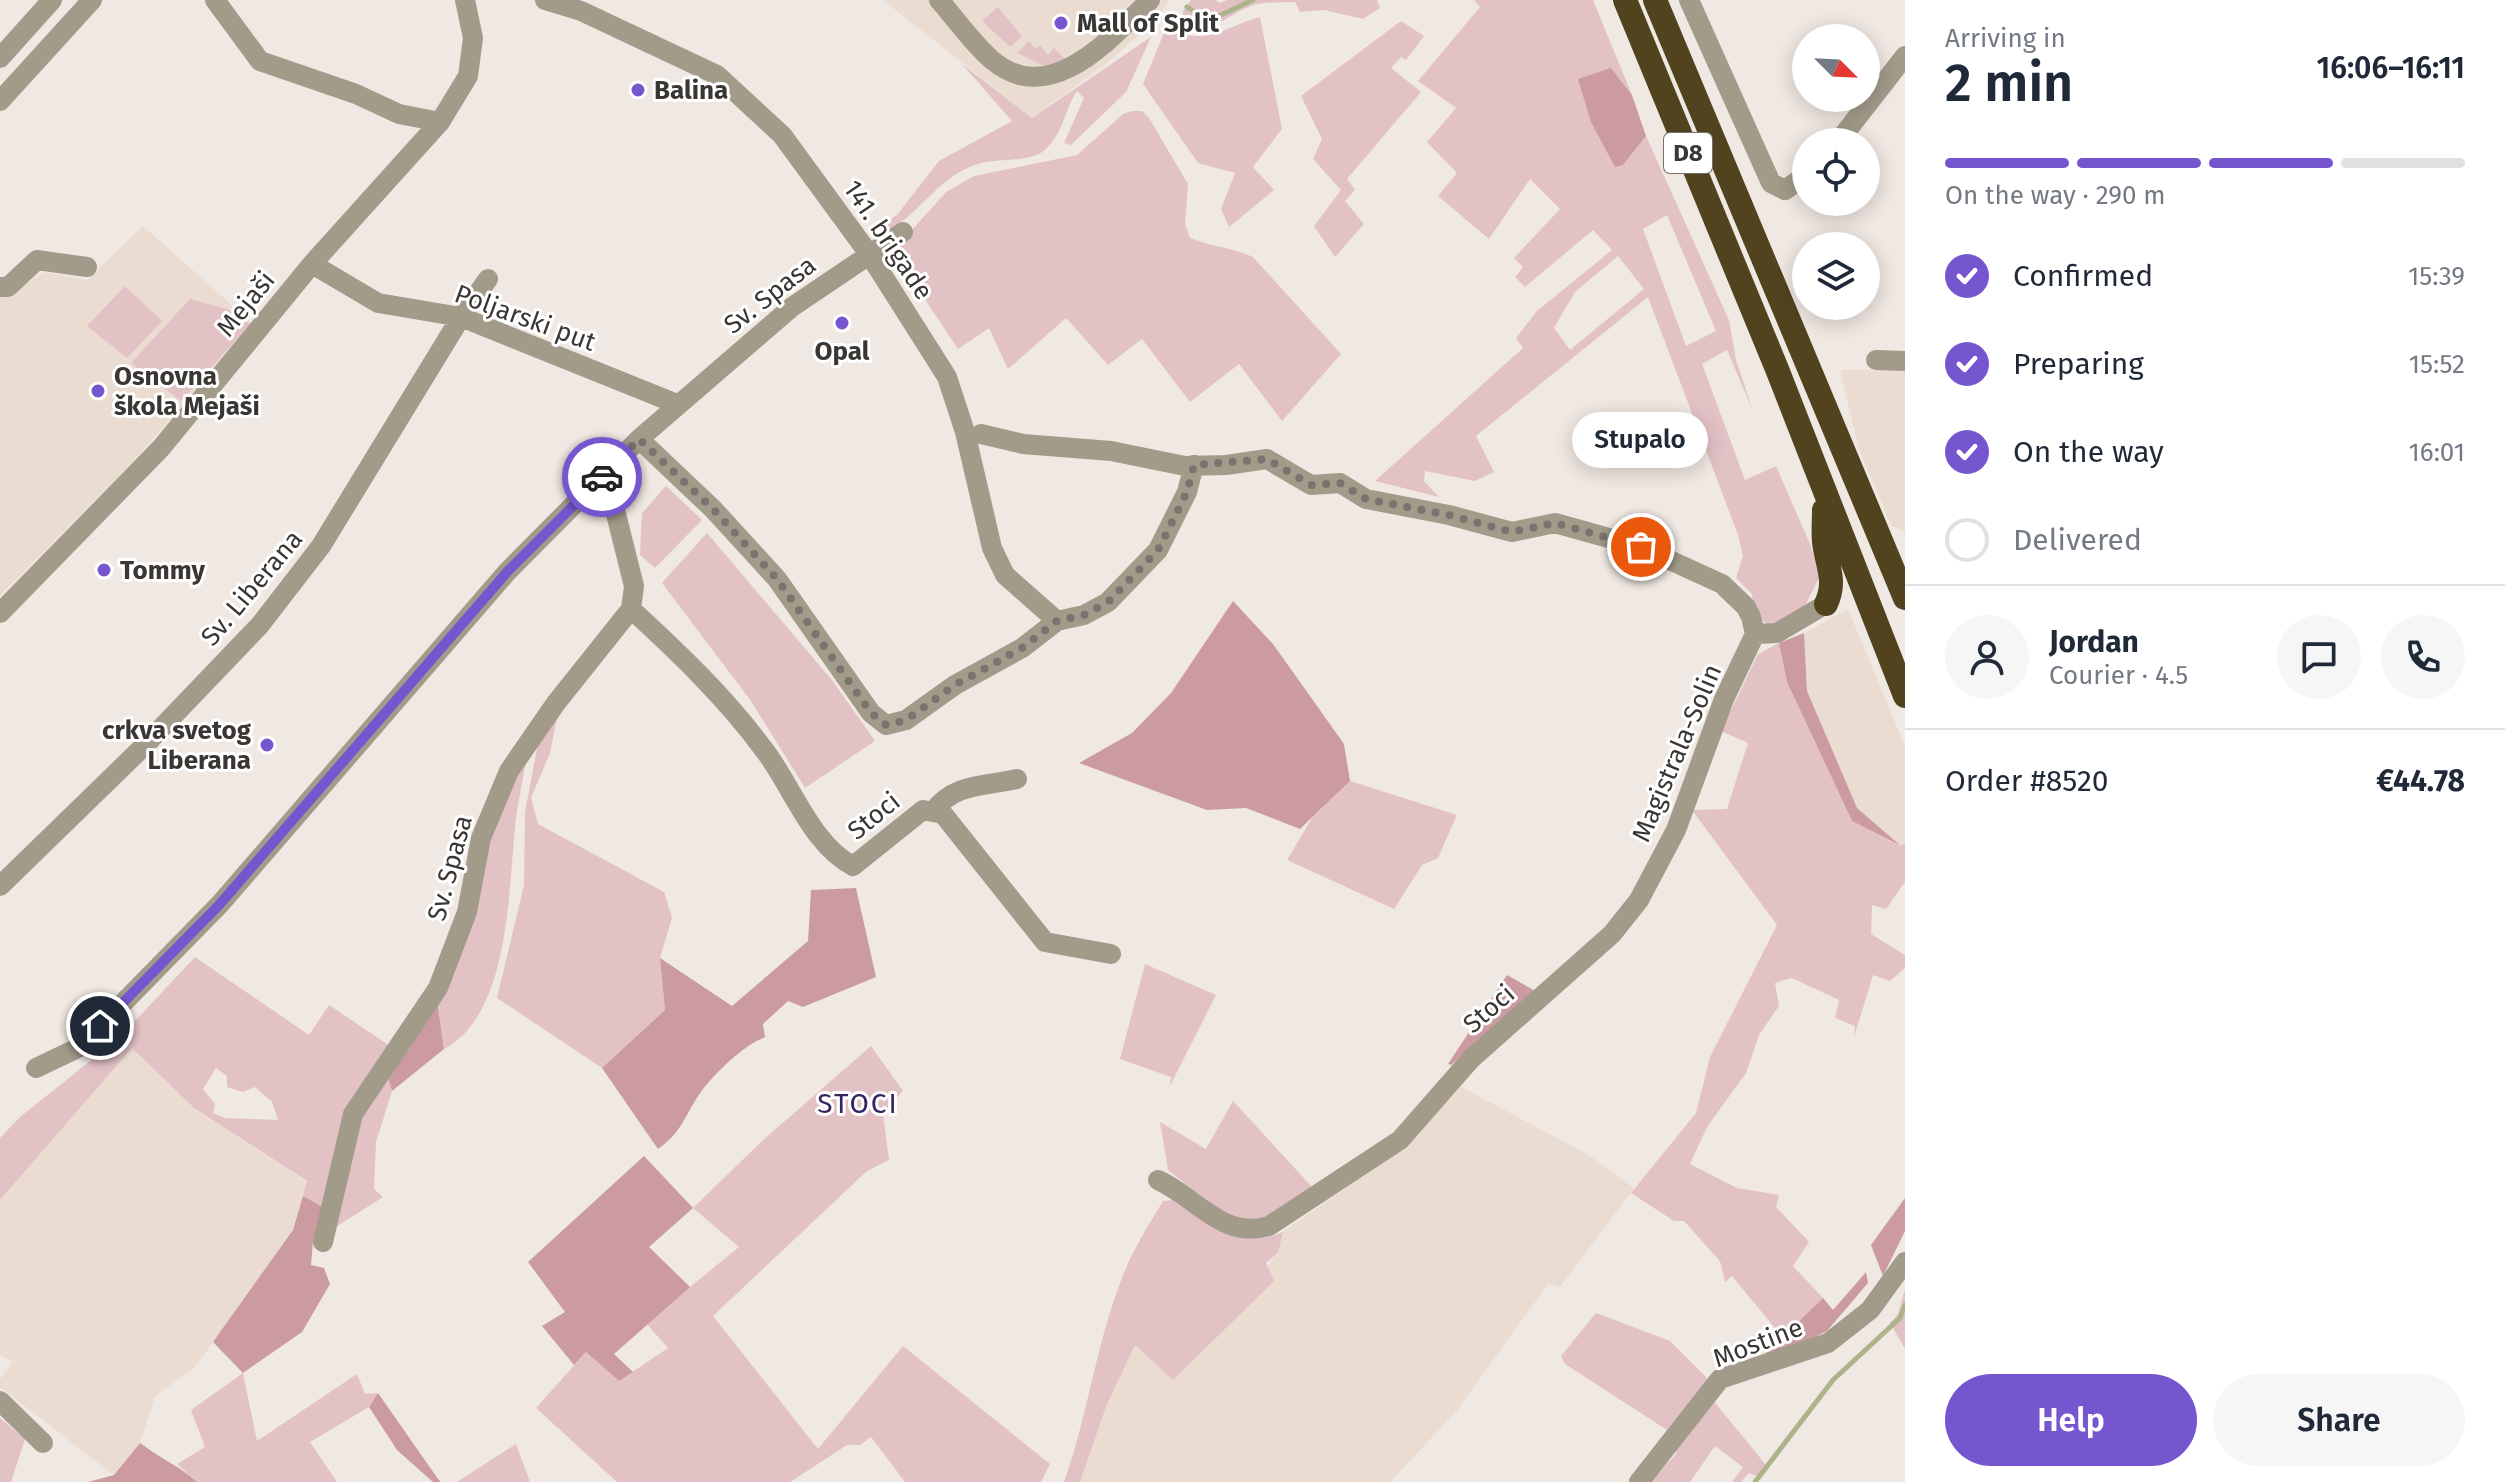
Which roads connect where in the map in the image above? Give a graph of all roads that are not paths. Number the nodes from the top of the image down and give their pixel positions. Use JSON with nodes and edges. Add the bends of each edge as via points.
{"nodes":[{"id":1,"x":52,"y":0,"type":"edge"},
{"id":2,"x":92,"y":0,"type":"edge"},
{"id":3,"x":215,"y":0,"type":"edge"},
{"id":4,"x":465,"y":0,"type":"edge"},
{"id":5,"x":545,"y":0,"type":"edge"},
{"id":6,"x":939,"y":0,"type":"edge"},
{"id":7,"x":1150,"y":0,"type":"edge"},
{"id":8,"x":1625,"y":0,"type":"edge"},
{"id":9,"x":1655,"y":0,"type":"edge"},
{"id":10,"x":1689,"y":0,"type":"edge"},
{"id":11,"x":1905,"y":56,"type":"edge"},
{"id":12,"x":0,"y":58,"type":"edge"},
{"id":13,"x":0,"y":101,"type":"edge"},
{"id":14,"x":440,"y":122,"type":"junction"},
{"id":15,"x":1849,"y":128,"type":"edge"},
{"id":16,"x":1792,"y":185,"type":"edge"},
{"id":17,"x":903,"y":232,"type":"dead end"},
{"id":18,"x":869,"y":254,"type":"junction"},
{"id":19,"x":312,"y":264,"type":"junction"},
{"id":20,"x":87,"y":267,"type":"dead end"},
{"id":21,"x":488,"y":279,"type":"dead end"},
{"id":22,"x":0,"y":287,"type":"edge"},
{"id":23,"x":461,"y":317,"type":"junction"},
{"id":24,"x":1876,"y":360,"type":"dead end"},
{"id":25,"x":1905,"y":361,"type":"edge"},
{"id":26,"x":677,"y":404,"type":"junction"},
{"id":27,"x":981,"y":434,"type":"dead end"},
{"id":28,"x":639,"y":439,"type":"junction"},
{"id":29,"x":1194,"y":465,"type":"junction"},
{"id":30,"x":606,"y":474,"type":"junction"},
{"id":31,"x":1824,"y":496,"type":"junction"},
{"id":32,"x":1905,"y":598,"type":"edge"},
{"id":33,"x":1826,"y":604,"type":"joint"},
{"id":34,"x":631,"y":609,"type":"junction"},
{"id":35,"x":0,"y":613,"type":"edge"},
{"id":36,"x":1057,"y":621,"type":"junction"},
{"id":37,"x":1755,"y":634,"type":"junction"},
{"id":38,"x":1905,"y":696,"type":"edge"},
{"id":39,"x":1017,"y":779,"type":"dead end"},
{"id":40,"x":933,"y":812,"type":"junction"},
{"id":41,"x":0,"y":886,"type":"edge"},
{"id":42,"x":1645,"y":890,"type":"joint"},
{"id":43,"x":1111,"y":954,"type":"dead end"},
{"id":44,"x":36,"y":1068,"type":"dead end"},
{"id":45,"x":1158,"y":1180,"type":"dead end"},
{"id":46,"x":323,"y":1242,"type":"dead end"},
{"id":47,"x":1905,"y":1262,"type":"edge"},
{"id":48,"x":0,"y":1401,"type":"edge"},
{"id":49,"x":43,"y":1443,"type":"dead end"},
{"id":50,"x":1639,"y":1482,"type":"edge"}],
"edges":[{"from":1,"to":12,"type":"street"},
{"from":2,"to":13,"type":"street"},
{"from":3,"to":14,"type":"street","via":[[260,61],[399,114]]},
{"from":4,"to":14,"type":"street","name":"Mejaši","via":[[473,38],[468,76]]},
{"from":5,"to":18,"type":"street","name":"141. brigade","via":[[581,11],[717,75],[782,135]]},
{"from":6,"to":7,"type":"street","via":[[992,60],[1015,75],[1036,79],[1053,76],[1100,49]]},
{"from":8,"to":31,"type":"highway","number":"D8"},
{"from":9,"to":32,"type":"highway","number":"D8"},
{"from":10,"to":16,"type":"street","via":[[1771,183],[1785,190]]},
{"from":11,"to":15,"type":"street"},
{"from":14,"to":19,"type":"street","name":"Mejaši"},
{"from":17,"to":18,"type":"street","name":"Sv. Spasa"},
{"from":18,"to":26,"type":"street","name":"Sv. Spasa","via":[[792,307]]},
{"from":18,"to":36,"type":"street","name":"141. brigade","via":[[947,377],[992,548],[1005,575]]},
{"from":19,"to":23,"type":"street","name":"Poljarski put","via":[[378,303]]},
{"from":19,"to":35,"type":"street","name":"Mejaši","via":[[161,448]]},
{"from":20,"to":22,"type":"street","via":[[37,260],[8,287]]},
{"from":21,"to":23,"type":"street","name":"Sv. Liberana"},
{"from":23,"to":26,"type":"street","name":"Poljarski put"},
{"from":23,"to":41,"type":"street","name":"Sv. Liberana","via":[[321,546],[260,625]]},
{"from":24,"to":25,"type":"street"},
{"from":26,"to":28,"type":"street","name":"Sv. Spasa"},
{"from":27,"to":29,"type":"street"},
{"from":28,"to":30,"type":"street","name":"Sv. Spasa"},
{"from":28,"to":36,"type":"street","via":[[777,579],[871,713],[886,725],[906,720]]},
{"from":29,"to":36,"type":"street","via":[[1187,492],[1158,550],[1108,602]]},
{"from":29,"to":37,"type":"street","via":[[1267,459],[1311,485],[1340,483],[1366,499],[1512,532],[1555,523],[1641,547],[1722,584],[1746,607]]},
{"from":30,"to":34,"type":"street","via":[[634,586]]},
{"from":30,"to":44,"type":"street","name":"Sv. Spasa","via":[[507,572],[220,904],[80,1047]]},
{"from":31,"to":33,"type":"highway","via":[[1824,544],[1833,572]]},
{"from":31,"to":38,"type":"highway","number":"D8"},
{"from":33,"to":37,"type":"street","via":[[1777,633]]},
{"from":34,"to":40,"type":"street","name":"Stoci","via":[[683,657],[765,751],[834,856],[853,866],[923,810]]},
{"from":34,"to":46,"type":"street","name":"Sv. Spasa","via":[[509,771],[481,838],[467,912],[438,988],[353,1114]]},
{"from":37,"to":42,"type":"street","name":"Magistrala-Solin","via":[[1718,713],[1676,830]]},
{"from":39,"to":40,"type":"street","via":[[961,790]]},
{"from":40,"to":43,"type":"street","name":"Stoci","via":[[943,814],[963,837],[1045,942]]},
{"from":42,"to":45,"type":"street","name":"Stoci","via":[[1612,934],[1471,1059],[1400,1140],[1269,1226],[1228,1226]]},
{"from":47,"to":50,"type":"street","name":"Mostine","via":[[1870,1310],[1828,1343],[1720,1379]]},
{"from":48,"to":49,"type":"street"}]}
